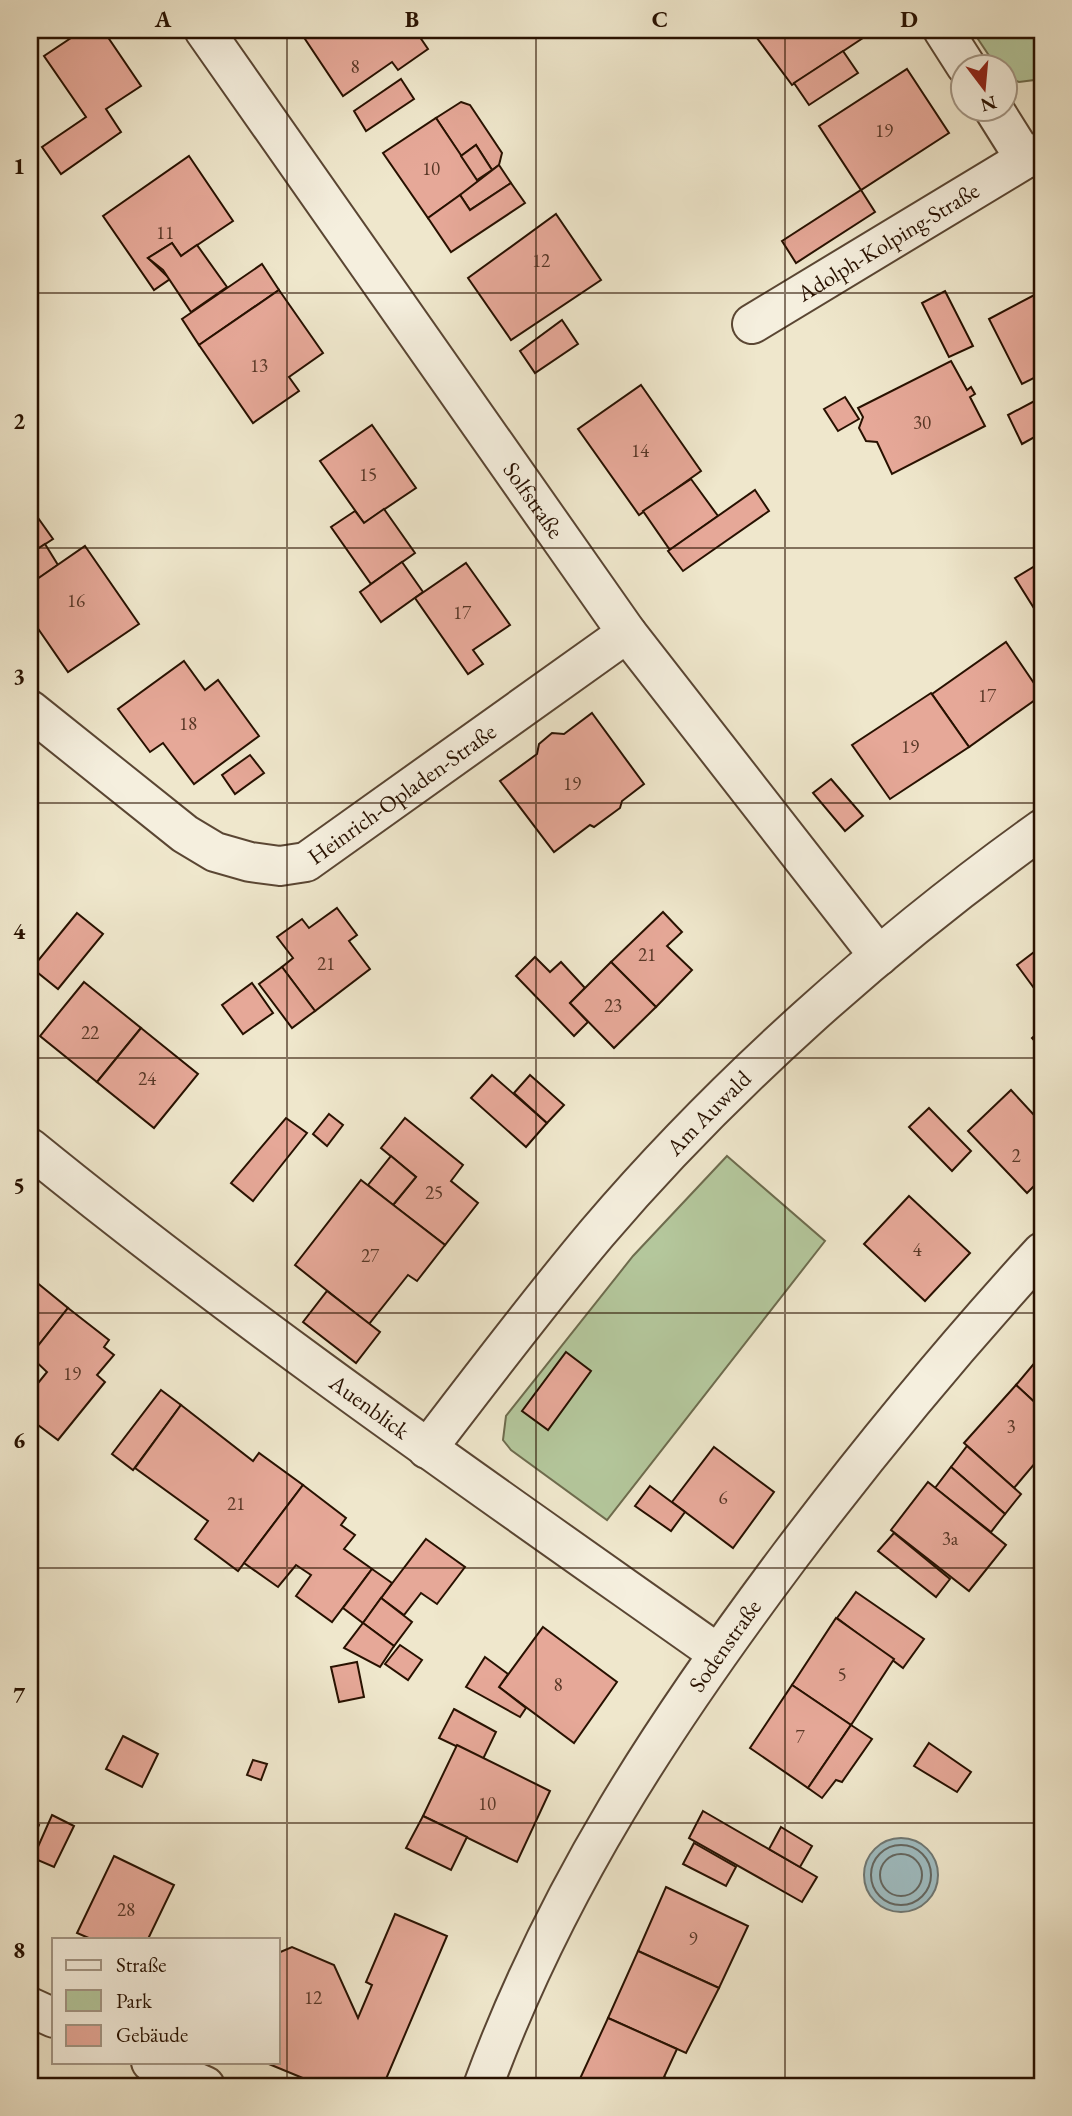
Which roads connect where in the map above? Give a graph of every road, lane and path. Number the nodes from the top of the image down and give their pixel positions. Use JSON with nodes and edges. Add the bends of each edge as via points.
{"nodes":[{"id":1,"x":204,"y":30,"type":"edge"},
{"id":2,"x":943,"y":30,"type":"edge"},
{"id":3,"x":957,"y":52,"type":"edge"},
{"id":4,"x":1005,"y":122,"type":"edge"},
{"id":5,"x":1034,"y":155,"type":"edge"},
{"id":6,"x":752,"y":324,"type":"dead end"},
{"id":7,"x":627,"y":634,"type":"junction"},
{"id":8,"x":30,"y":710,"type":"edge"},
{"id":9,"x":1042,"y":829,"type":"edge"},
{"id":10,"x":879,"y":956,"type":"junction"},
{"id":11,"x":30,"y":1148,"type":"edge"},
{"id":12,"x":1042,"y":1252,"type":"edge"},
{"id":13,"x":427,"y":1449,"type":"junction"},
{"id":14,"x":717,"y":1653,"type":"junction"},
{"id":15,"x":30,"y":2007,"type":"edge"},
{"id":16,"x":52,"y":2017,"type":"edge"},
{"id":17,"x":156,"y":2064,"type":"edge"},
{"id":18,"x":205,"y":2086,"type":"edge"},
{"id":19,"x":483,"y":2086,"type":"edge"}],
"edges":[{"from":1,"to":7,"type":"street","name":"Solfstraße"},
{"from":2,"to":3,"type":"street"},
{"from":4,"to":5,"type":"street","name":"Adolph-Kolping-Straße"},
{"from":5,"to":6,"type":"street","name":"Adolph-Kolping-Straße"},
{"from":7,"to":8,"type":"street","name":"Heinrich-Opladen-Straße","via":[[306,862],[280,866],[215,852],[195,840]]},
{"from":7,"to":10,"type":"street","name":"Solfstraße"},
{"from":9,"to":10,"type":"street","name":"Am Auwald"},
{"from":10,"to":13,"type":"street","name":"Am Auwald","via":[[736,1087],[598,1232]]},
{"from":11,"to":13,"type":"street","name":"Auenblick"},
{"from":12,"to":14,"type":"street","name":"Sodenstraße","via":[[959,1342],[875,1444]]},
{"from":13,"to":14,"type":"street","name":"Auenblick"},
{"from":14,"to":19,"type":"street","name":"Sodenstraße","via":[[632,1779],[555,1918]]},
{"from":15,"to":16,"type":"street"},
{"from":17,"to":18,"type":"street"}]}
